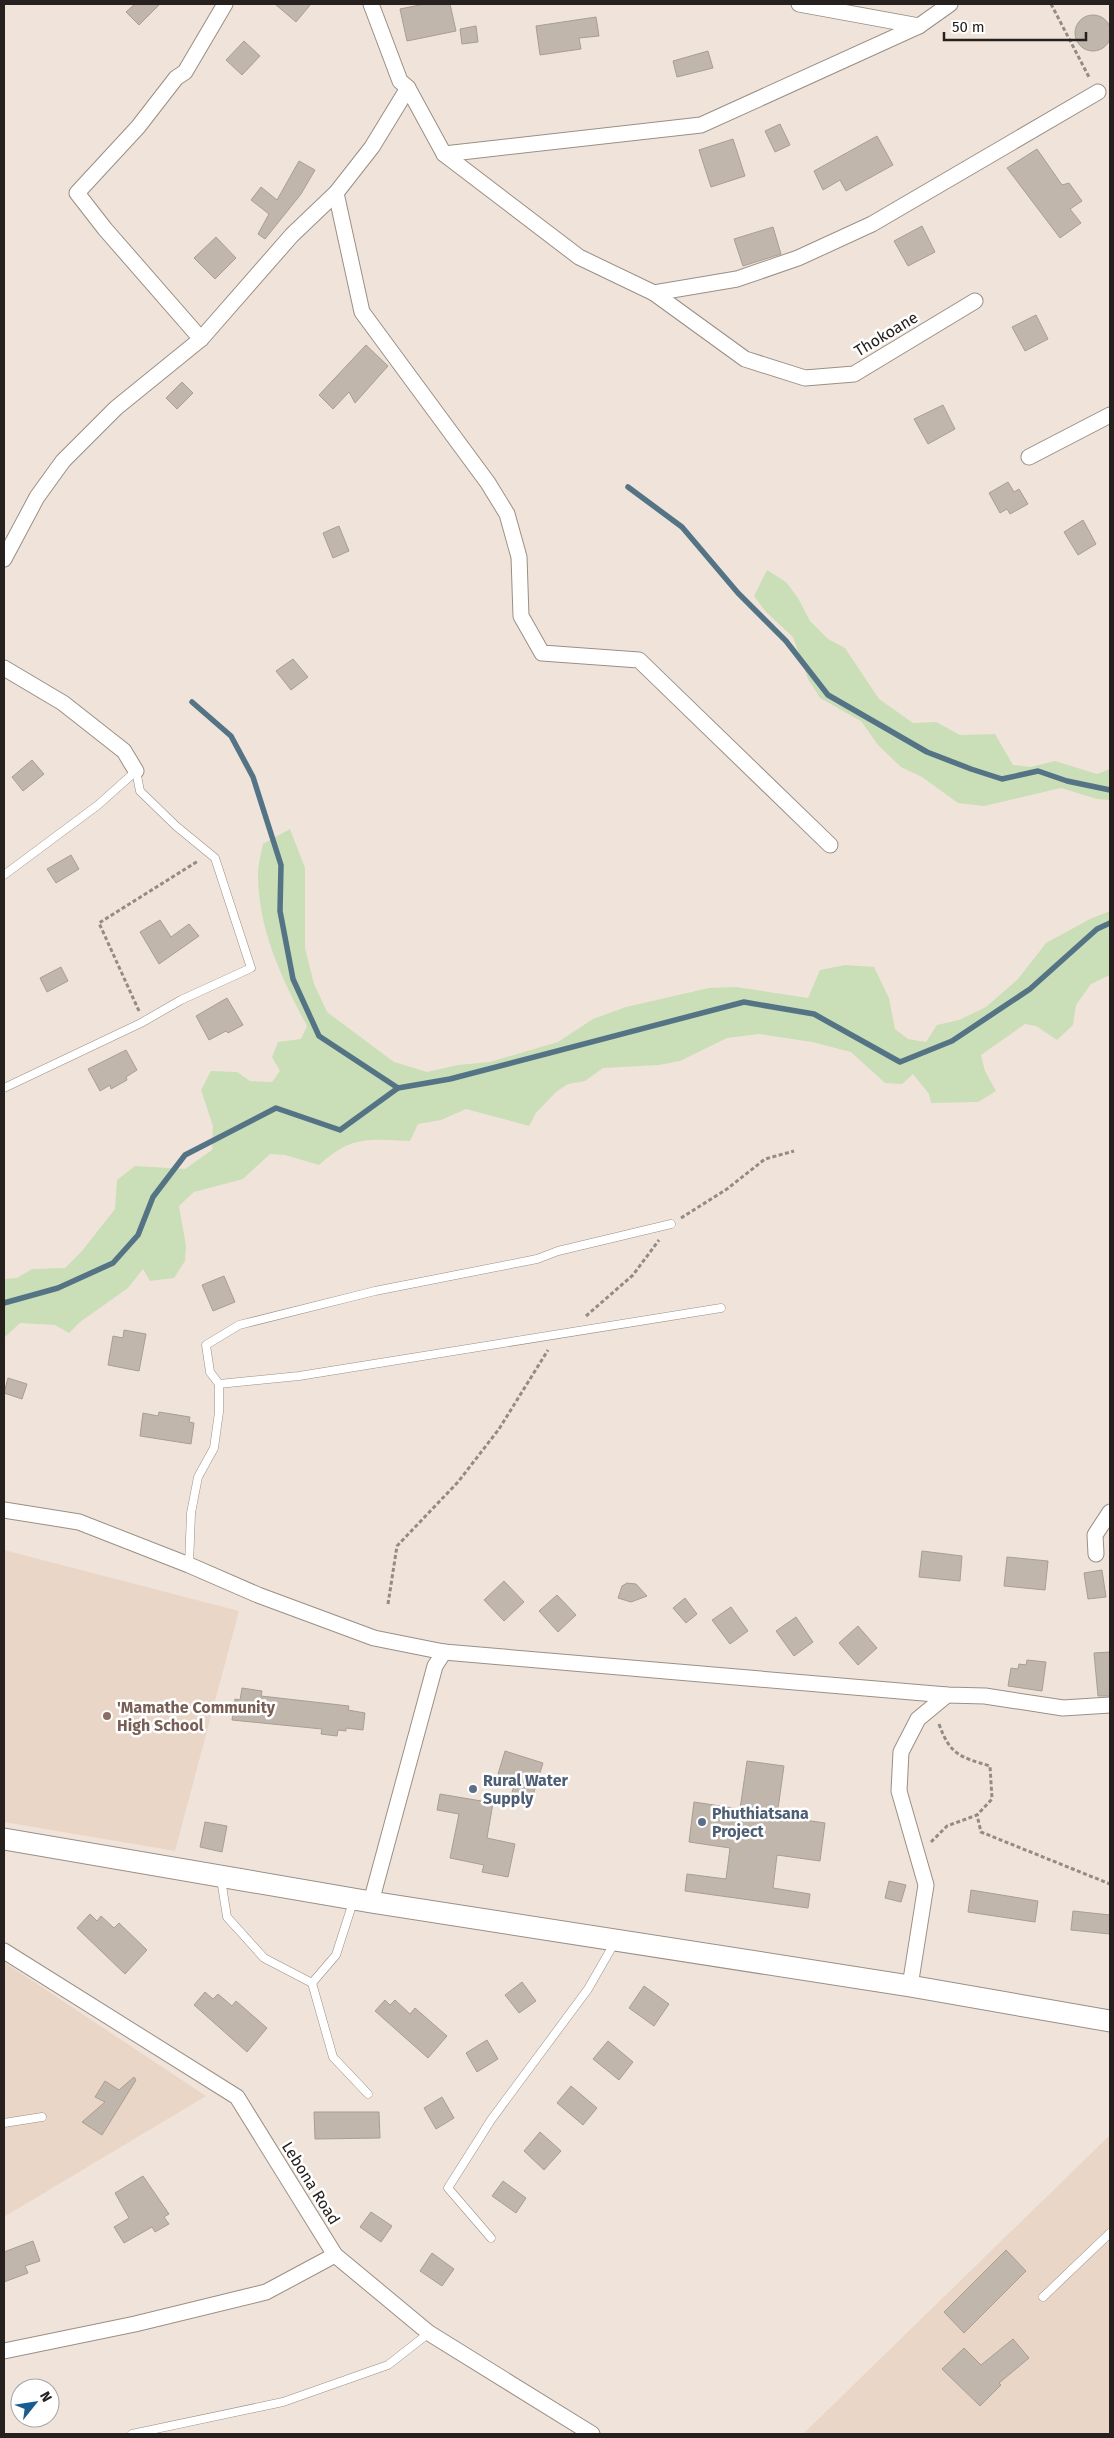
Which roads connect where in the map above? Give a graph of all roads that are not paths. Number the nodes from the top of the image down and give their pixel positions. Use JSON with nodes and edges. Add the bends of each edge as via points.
{"nodes":[{"id":1,"x":225,"y":4,"type":"edge"},
{"id":2,"x":371,"y":4,"type":"edge"},
{"id":3,"x":799,"y":4,"type":"edge"},
{"id":4,"x":950,"y":4,"type":"edge"},
{"id":5,"x":919,"y":26,"type":"junction"},
{"id":6,"x":408,"y":88,"type":"junction"},
{"id":7,"x":1098,"y":92,"type":"road end"},
{"id":8,"x":444,"y":154,"type":"junction"},
{"id":9,"x":336,"y":193,"type":"junction"},
{"id":10,"x":654,"y":293,"type":"junction"},
{"id":11,"x":974,"y":301,"type":"dead end"},
{"id":12,"x":201,"y":339,"type":"junction"},
{"id":13,"x":1110,"y":415,"type":"edge"},
{"id":14,"x":1029,"y":457,"type":"dead end"},
{"id":15,"x":4,"y":559,"type":"edge"},
{"id":16,"x":4,"y":668,"type":"edge"},
{"id":17,"x":136,"y":771,"type":"junction"},
{"id":18,"x":830,"y":845,"type":"dead end"},
{"id":19,"x":4,"y":875,"type":"edge"},
{"id":20,"x":4,"y":1088,"type":"edge"},
{"id":21,"x":671,"y":1224,"type":"road end"},
{"id":22,"x":721,"y":1308,"type":"dead end"},
{"id":23,"x":219,"y":1384,"type":"junction"},
{"id":24,"x":4,"y":1510,"type":"edge"},
{"id":25,"x":1110,"y":1512,"type":"edge"},
{"id":26,"x":1096,"y":1554,"type":"dead end"},
{"id":27,"x":188,"y":1565,"type":"junction"},
{"id":28,"x":444,"y":1652,"type":"junction"},
{"id":29,"x":947,"y":1696,"type":"junction"},
{"id":30,"x":1110,"y":1705,"type":"edge"},
{"id":31,"x":4,"y":1839,"type":"edge"},
{"id":32,"x":221,"y":1877,"type":"junction"},
{"id":33,"x":362,"y":1901,"type":"junction"},
{"id":34,"x":616,"y":1940,"type":"junction"},
{"id":35,"x":4,"y":1951,"type":"edge"},
{"id":36,"x":312,"y":1983,"type":"junction"},
{"id":37,"x":910,"y":1986,"type":"junction"},
{"id":38,"x":1110,"y":2021,"type":"edge"},
{"id":39,"x":368,"y":2094,"type":"dead end"},
{"id":40,"x":42,"y":2117,"type":"dead end"},
{"id":41,"x":4,"y":2123,"type":"edge"},
{"id":42,"x":1110,"y":2233,"type":"edge"},
{"id":43,"x":491,"y":2238,"type":"dead end"},
{"id":44,"x":335,"y":2255,"type":"junction"},
{"id":45,"x":1043,"y":2297,"type":"dead end"},
{"id":46,"x":429,"y":2333,"type":"junction"},
{"id":47,"x":4,"y":2351,"type":"edge"},
{"id":48,"x":132,"y":2434,"type":"edge"},
{"id":49,"x":592,"y":2434,"type":"edge"}],
"edges":[{"from":1,"to":12,"type":"street","via":[[185,72],[176,78],[138,127],[77,193]]},
{"from":2,"to":6,"type":"street","via":[[400,81]]},
{"from":3,"to":5,"type":"street"},
{"from":4,"to":5,"type":"street"},
{"from":5,"to":8,"type":"street","via":[[701,125]]},
{"from":6,"to":8,"type":"street"},
{"from":6,"to":9,"type":"street","via":[[372,147]]},
{"from":7,"to":10,"type":"street","via":[[872,224],[798,258],[737,279]]},
{"from":8,"to":10,"type":"street","name":"Thokoane","via":[[578,257]]},
{"from":9,"to":12,"type":"street","via":[[292,235]]},
{"from":9,"to":18,"type":"street","via":[[362,312],[488,483],[507,514],[519,557],[521,616],[542,653],[639,660]]},
{"from":10,"to":11,"type":"street","name":"Thokoane","via":[[744,359],[805,378],[854,374]]},
{"from":12,"to":15,"type":"street","via":[[116,408],[63,461],[37,497]]},
{"from":13,"to":14,"type":"street"},
{"from":16,"to":17,"type":"street","via":[[63,704],[124,752]]},
{"from":17,"to":19,"type":"lane","via":[[98,805]]},
{"from":17,"to":20,"type":"lane","via":[[140,791],[215,858],[250,968]]},
{"from":21,"to":23,"type":"lane","via":[[537,1259],[375,1291],[239,1325],[206,1345],[210,1372]]},
{"from":22,"to":23,"type":"lane","via":[[299,1376]]},
{"from":23,"to":27,"type":"lane","via":[[214,1448],[198,1476],[191,1513]]},
{"from":24,"to":27,"type":"street","via":[[79,1522]]},
{"from":25,"to":26,"type":"street","via":[[1095,1535]]},
{"from":27,"to":28,"type":"street","via":[[258,1596],[374,1638]]},
{"from":28,"to":29,"type":"street"},
{"from":28,"to":33,"type":"street","via":[[435,1666]]},
{"from":29,"to":30,"type":"street","via":[[985,1696],[1063,1708]]},
{"from":29,"to":37,"type":"street","via":[[918,1719],[901,1752],[899,1791],[926,1885]]},
{"from":31,"to":32,"type":"main road"},
{"from":32,"to":33,"type":"main road"},
{"from":32,"to":36,"type":"lane","via":[[227,1917],[264,1958]]},
{"from":33,"to":34,"type":"main road"},
{"from":33,"to":36,"type":"lane","via":[[336,1954]]},
{"from":34,"to":37,"type":"main road"},
{"from":34,"to":43,"type":"lane","via":[[588,1989],[491,2120],[448,2188]]},
{"from":35,"to":44,"type":"street","name":"Lebona Road","via":[[237,2096]]},
{"from":36,"to":39,"type":"lane","via":[[333,2057]]},
{"from":37,"to":38,"type":"main road"},
{"from":40,"to":41,"type":"lane"},
{"from":42,"to":45,"type":"lane"},
{"from":44,"to":46,"type":"street","name":"Lebona Road"},
{"from":44,"to":47,"type":"street","via":[[266,2292]]},
{"from":46,"to":48,"type":"lane","via":[[388,2365],[283,2402]]},
{"from":46,"to":49,"type":"street","name":"Lebona Road"}]}
